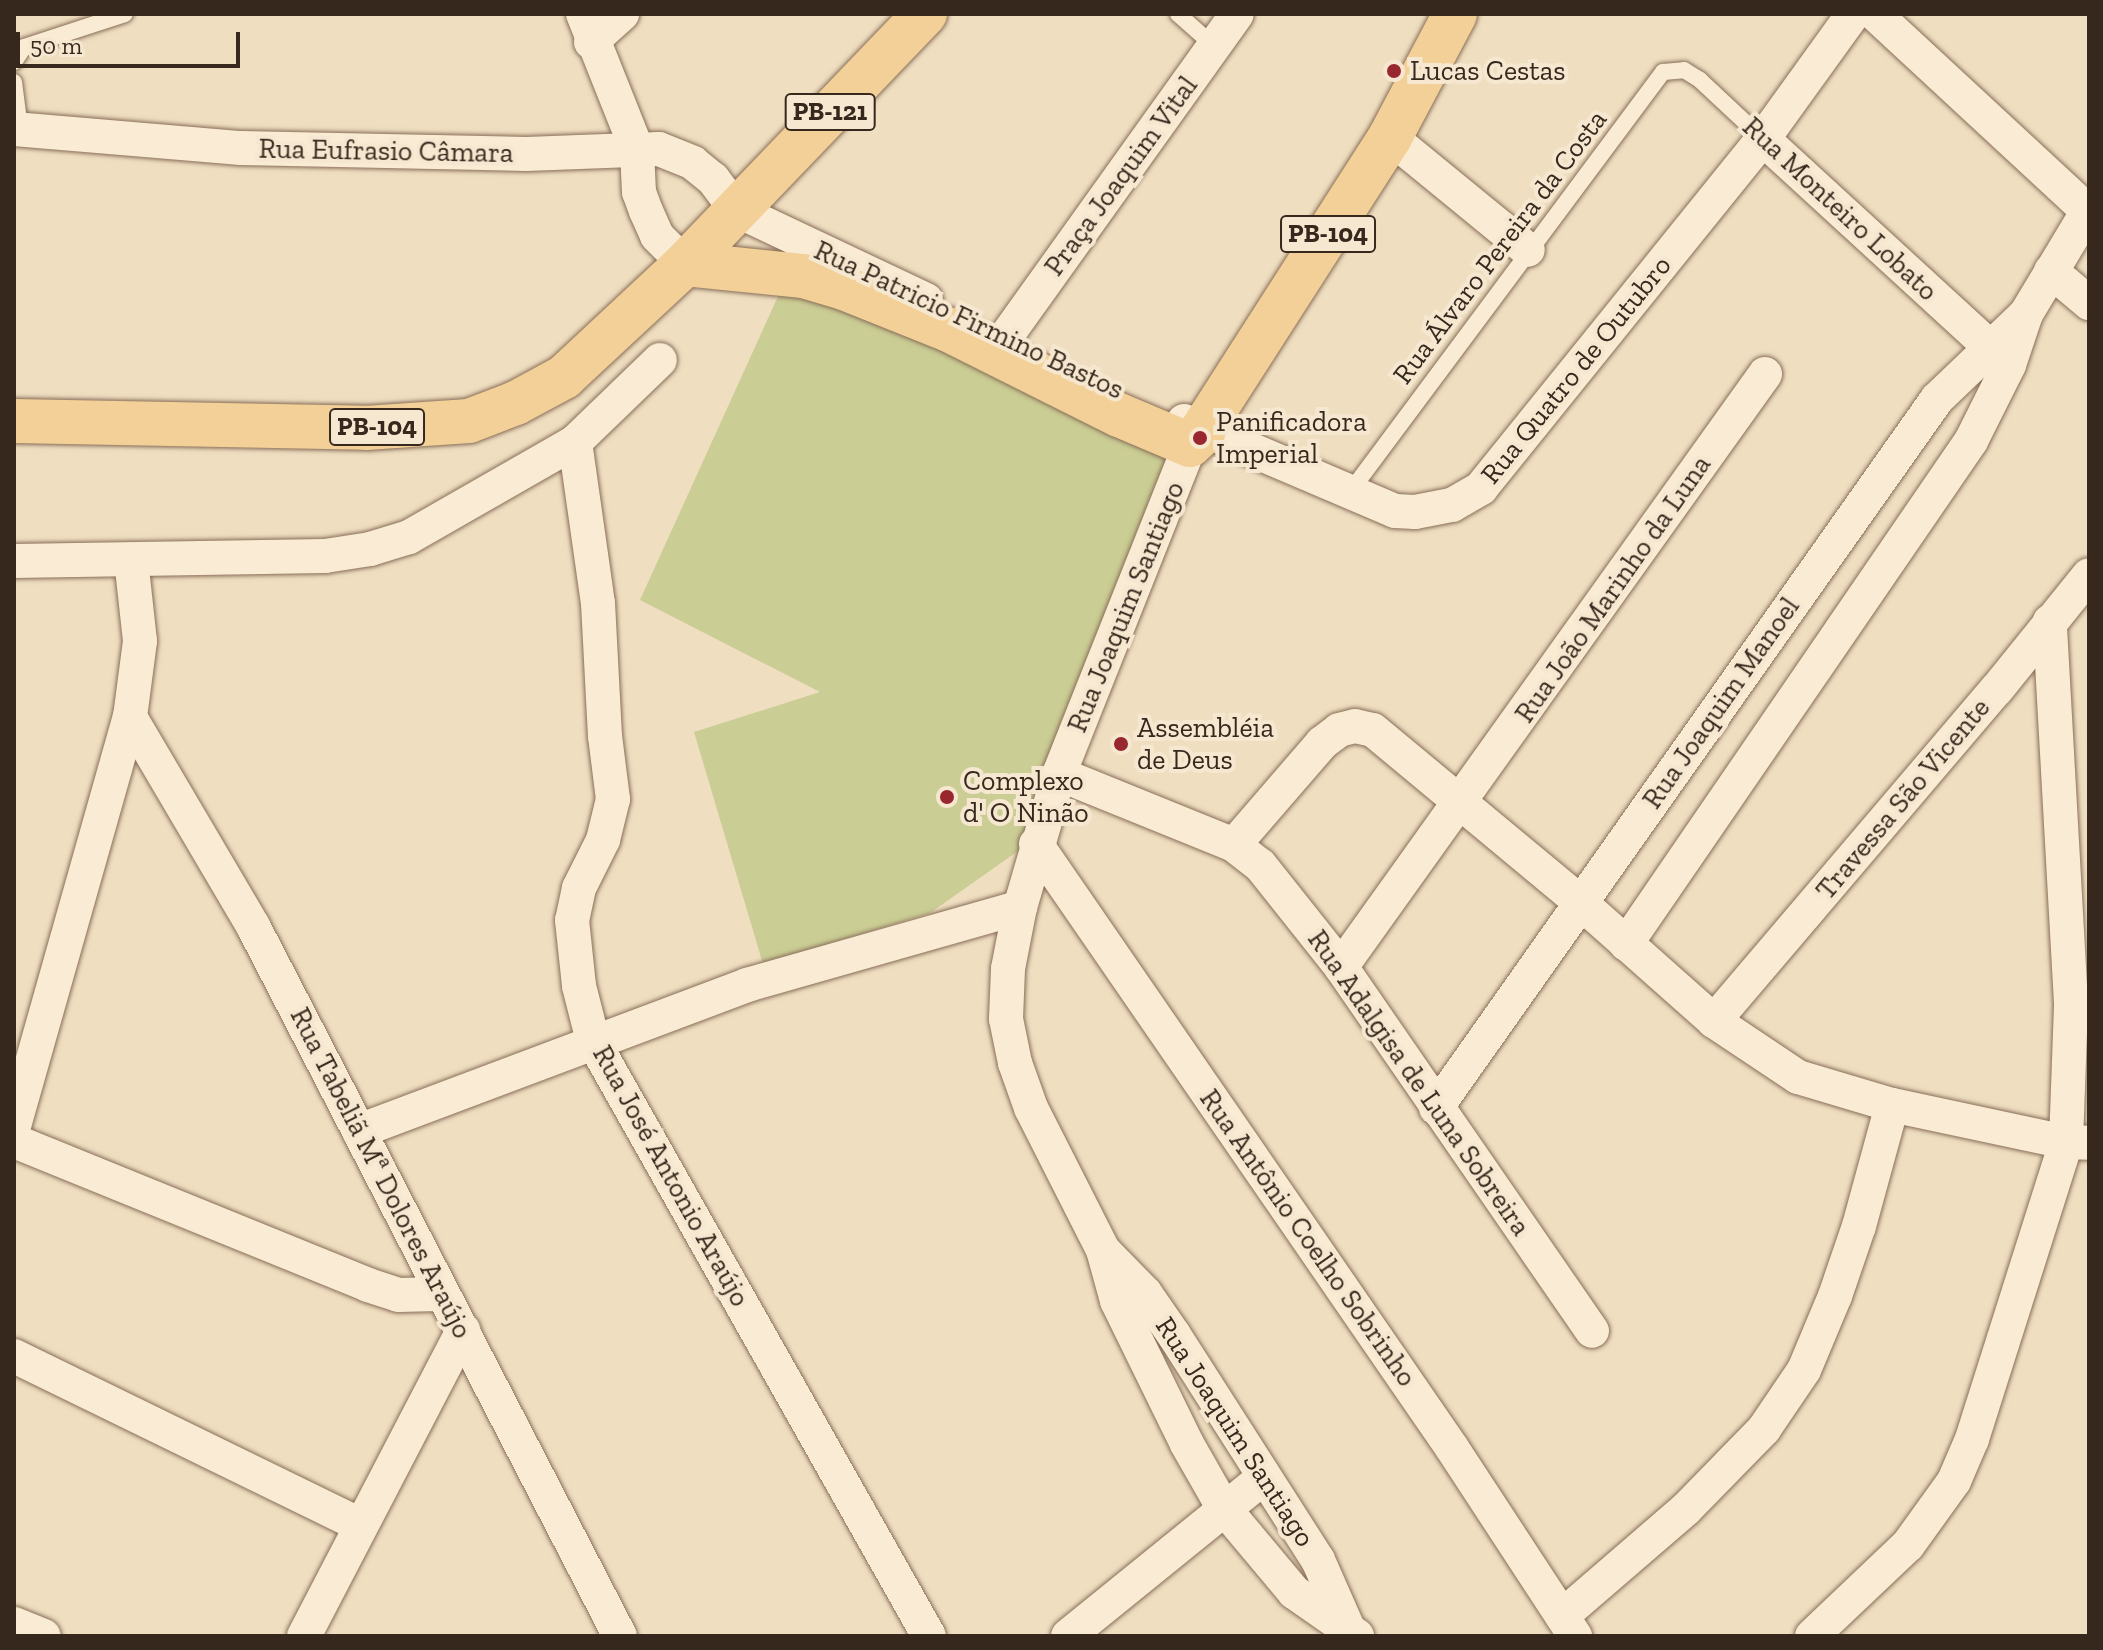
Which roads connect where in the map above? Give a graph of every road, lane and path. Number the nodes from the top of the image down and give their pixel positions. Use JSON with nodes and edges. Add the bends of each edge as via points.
{"nodes":[{"id":1,"x":125,"y":14,"type":"edge"},
{"id":2,"x":622,"y":14,"type":"edge"},
{"id":3,"x":925,"y":14,"type":"edge"},
{"id":4,"x":1178,"y":14,"type":"edge"},
{"id":5,"x":1237,"y":14,"type":"edge"},
{"id":6,"x":1455,"y":14,"type":"edge"},
{"id":7,"x":1853,"y":14,"type":"edge"},
{"id":8,"x":1875,"y":14,"type":"edge"},
{"id":9,"x":587,"y":28,"type":"edge"},
{"id":10,"x":1214,"y":46,"type":"junction"},
{"id":11,"x":14,"y":62,"type":"edge"},
{"id":12,"x":1663,"y":72,"type":"joint"},
{"id":13,"x":14,"y":82,"type":"edge"},
{"id":14,"x":17,"y":129,"type":"edge"},
{"id":15,"x":1390,"y":137,"type":"junction"},
{"id":16,"x":1763,"y":139,"type":"junction"},
{"id":17,"x":637,"y":150,"type":"junction"},
{"id":18,"x":736,"y":210,"type":"junction"},
{"id":19,"x":2088,"y":210,"type":"edge"},
{"id":20,"x":1528,"y":250,"type":"junction"},
{"id":21,"x":685,"y":264,"type":"junction"},
{"id":22,"x":2051,"y":271,"type":"junction"},
{"id":23,"x":2089,"y":303,"type":"edge"},
{"id":24,"x":1005,"y":338,"type":"junction"},
{"id":25,"x":1999,"y":356,"type":"junction"},
{"id":26,"x":660,"y":360,"type":"dead end"},
{"id":27,"x":1765,"y":374,"type":"dead end"},
{"id":28,"x":14,"y":421,"type":"edge"},
{"id":29,"x":1196,"y":437,"type":"junction"},
{"id":30,"x":575,"y":442,"type":"junction"},
{"id":31,"x":1350,"y":492,"type":"junction"},
{"id":32,"x":131,"y":559,"type":"junction"},
{"id":33,"x":14,"y":561,"type":"edge"},
{"id":34,"x":2089,"y":575,"type":"edge"},
{"id":35,"x":2050,"y":622,"type":"junction"},
{"id":36,"x":130,"y":717,"type":"junction"},
{"id":37,"x":1059,"y":774,"type":"junction"},
{"id":38,"x":1461,"y":803,"type":"junction"},
{"id":39,"x":1036,"y":844,"type":"junction"},
{"id":40,"x":1234,"y":845,"type":"junction"},
{"id":41,"x":1580,"y":902,"type":"junction"},
{"id":42,"x":1020,"y":907,"type":"junction"},
{"id":43,"x":1626,"y":944,"type":"junction"},
{"id":44,"x":1341,"y":967,"type":"junction"},
{"id":45,"x":1714,"y":1021,"type":"junction"},
{"id":46,"x":593,"y":1041,"type":"junction"},
{"id":47,"x":1892,"y":1105,"type":"junction"},
{"id":48,"x":1436,"y":1108,"type":"junction"},
{"id":49,"x":14,"y":1126,"type":"edge"},
{"id":50,"x":359,"y":1131,"type":"junction"},
{"id":51,"x":14,"y":1141,"type":"edge"},
{"id":52,"x":2078,"y":1142,"type":"edge"},
{"id":53,"x":1103,"y":1250,"type":"junction"},
{"id":54,"x":441,"y":1294,"type":"junction"},
{"id":55,"x":463,"y":1330,"type":"junction"},
{"id":56,"x":1592,"y":1331,"type":"dead end"},
{"id":57,"x":14,"y":1356,"type":"edge"},
{"id":58,"x":1263,"y":1478,"type":"junction"},
{"id":59,"x":1223,"y":1507,"type":"junction"},
{"id":60,"x":360,"y":1525,"type":"junction"},
{"id":61,"x":14,"y":1624,"type":"edge"},
{"id":62,"x":1569,"y":1626,"type":"edge"},
{"id":63,"x":1352,"y":1631,"type":"edge"},
{"id":64,"x":308,"y":1634,"type":"edge"},
{"id":65,"x":44,"y":1636,"type":"edge"},
{"id":66,"x":620,"y":1636,"type":"edge"},
{"id":67,"x":929,"y":1636,"type":"edge"},
{"id":68,"x":1068,"y":1636,"type":"edge"},
{"id":69,"x":1812,"y":1636,"type":"edge"}],
"edges":[{"from":1,"to":11,"type":"lane","via":[[24,47]]},
{"from":2,"to":9,"type":"street"},
{"from":3,"to":18,"type":"main road","number":"PB-121"},
{"from":4,"to":10,"type":"lane"},
{"from":5,"to":10,"type":"street","name":"Praça Joaquim Vital"},
{"from":6,"to":15,"type":"main road","number":"PB-104"},
{"from":7,"to":16,"type":"street","name":"Rua Quatro de Outubro"},
{"from":8,"to":19,"type":"street"},
{"from":9,"to":17,"type":"street"},
{"from":10,"to":24,"type":"street","name":"Praça Joaquim Vital"},
{"from":12,"to":16,"type":"lane","name":"Rua Monteiro Lobato","via":[[1684,70],[1700,80]]},
{"from":12,"to":20,"type":"lane","name":"Rua Álvaro Pereira da Costa"},
{"from":13,"to":14,"type":"lane"},
{"from":14,"to":17,"type":"street","name":"Rua Eufrasio Câmara","via":[[241,148],[526,154]]},
{"from":15,"to":20,"type":"street"},
{"from":15,"to":29,"type":"main road","number":"PB-104"},
{"from":16,"to":25,"type":"street","name":"Rua Monteiro Lobato"},
{"from":16,"to":31,"type":"street","name":"Rua Quatro de Outubro","via":[[1481,488],[1452,505],[1415,512],[1395,511]]},
{"from":17,"to":18,"type":"street","name":"Rua Eufrasio Câmara","via":[[659,149],[693,163]]},
{"from":17,"to":21,"type":"street","via":[[639,192],[646,211],[657,236]]},
{"from":18,"to":21,"type":"main road","number":"PB-121"},
{"from":18,"to":24,"type":"street","name":"Rua Patricio Firmino Bastos"},
{"from":19,"to":22,"type":"street","name":"Rua Joaquim Manoel"},
{"from":20,"to":31,"type":"lane","name":"Rua Álvaro Pereira da Costa"},
{"from":21,"to":28,"type":"main road","number":"PB-104","via":[[564,377],[469,421],[366,428]]},
{"from":21,"to":29,"type":"main road","name":"Rua Patricio Firmino Bastos","via":[[803,276],[844,288],[949,330],[1119,415]]},
{"from":22,"to":23,"type":"street"},
{"from":22,"to":25,"type":"street","name":"Rua Joaquim Manoel"},
{"from":24,"to":29,"type":"street","name":"Rua Patricio Firmino Bastos"},
{"from":25,"to":41,"type":"street","name":"Rua Joaquim Manoel","via":[[1937,399]]},
{"from":25,"to":43,"type":"street","name":"Rua Joaquim Manoel","via":[[1971,441]]},
{"from":26,"to":30,"type":"street"},
{"from":27,"to":38,"type":"street","name":"Rua João Marinho da Luna"},
{"from":29,"to":31,"type":"street","name":"Rua Quatro de Outubro"},
{"from":29,"to":37,"type":"street","name":"Rua Joaquim Santiago"},
{"from":30,"to":32,"type":"street","via":[[409,537],[370,549],[325,556]]},
{"from":30,"to":46,"type":"street","name":"Rua José Antonio Araújo","via":[[598,603],[613,799],[572,920],[579,986]]},
{"from":32,"to":33,"type":"street"},
{"from":32,"to":36,"type":"street","via":[[140,641]]},
{"from":34,"to":35,"type":"street","name":"Travessa São Vicente"},
{"from":35,"to":45,"type":"street","name":"Travessa São Vicente"},
{"from":35,"to":52,"type":"street"},
{"from":36,"to":49,"type":"street"},
{"from":36,"to":50,"type":"street","name":"Rua Tabeliã Mª Dolores Araújo","via":[[253,926]]},
{"from":37,"to":39,"type":"street","name":"Rua Joaquim Santiago"},
{"from":37,"to":40,"type":"street"},
{"from":38,"to":40,"type":"street","via":[[1373,730],[1355,726],[1322,743]]},
{"from":38,"to":41,"type":"street"},
{"from":38,"to":44,"type":"street","name":"Rua João Marinho da Luna"},
{"from":39,"to":42,"type":"street","name":"Rua Joaquim Santiago"},
{"from":39,"to":62,"type":"street","name":"Rua Antônio Coelho Sobrinho"},
{"from":40,"to":44,"type":"street","name":"Rua Adalgisa de Luna Sobreira","via":[[1279,885]]},
{"from":41,"to":43,"type":"street"},
{"from":41,"to":48,"type":"street","name":"Rua Joaquim Manoel"},
{"from":42,"to":46,"type":"street","via":[[747,985]]},
{"from":42,"to":53,"type":"street","name":"Rua Joaquim Santiago","via":[[1007,981],[1006,1019],[1015,1063],[1031,1108]]},
{"from":43,"to":45,"type":"street"},
{"from":44,"to":48,"type":"street","name":"Rua Adalgisa de Luna Sobreira"},
{"from":45,"to":47,"type":"street","via":[[1798,1077]]},
{"from":46,"to":50,"type":"street"},
{"from":46,"to":67,"type":"street","name":"Rua José Antonio Araújo"},
{"from":47,"to":52,"type":"street"},
{"from":47,"to":62,"type":"street","via":[[1849,1254],[1804,1370],[1764,1429]]},
{"from":48,"to":56,"type":"street","name":"Rua Adalgisa de Luna Sobreira"},
{"from":50,"to":54,"type":"street","name":"Rua Tabeliã Mª Dolores Araújo"},
{"from":51,"to":54,"type":"street","via":[[368,1285],[398,1295]]},
{"from":52,"to":69,"type":"street","via":[[1954,1481],[1908,1545]]},
{"from":53,"to":58,"type":"street","name":"Rua Joaquim Santiago","via":[[1167,1324]]},
{"from":53,"to":59,"type":"street","name":"Rua Joaquim Santiago","via":[[1117,1301],[1141,1356]]},
{"from":54,"to":55,"type":"street","name":"Rua Tabeliã Mª Dolores Araújo"},
{"from":55,"to":60,"type":"street"},
{"from":55,"to":66,"type":"street","name":"Rua Tabeliã Mª Dolores Araújo"},
{"from":57,"to":60,"type":"street"},
{"from":58,"to":59,"type":"street"},
{"from":58,"to":63,"type":"street","name":"Rua Joaquim Santiago","via":[[1318,1560]]},
{"from":59,"to":63,"type":"street","name":"Rua Joaquim Santiago","via":[[1294,1592]]},
{"from":59,"to":68,"type":"street"},
{"from":60,"to":64,"type":"street"},
{"from":61,"to":65,"type":"street"}]}
